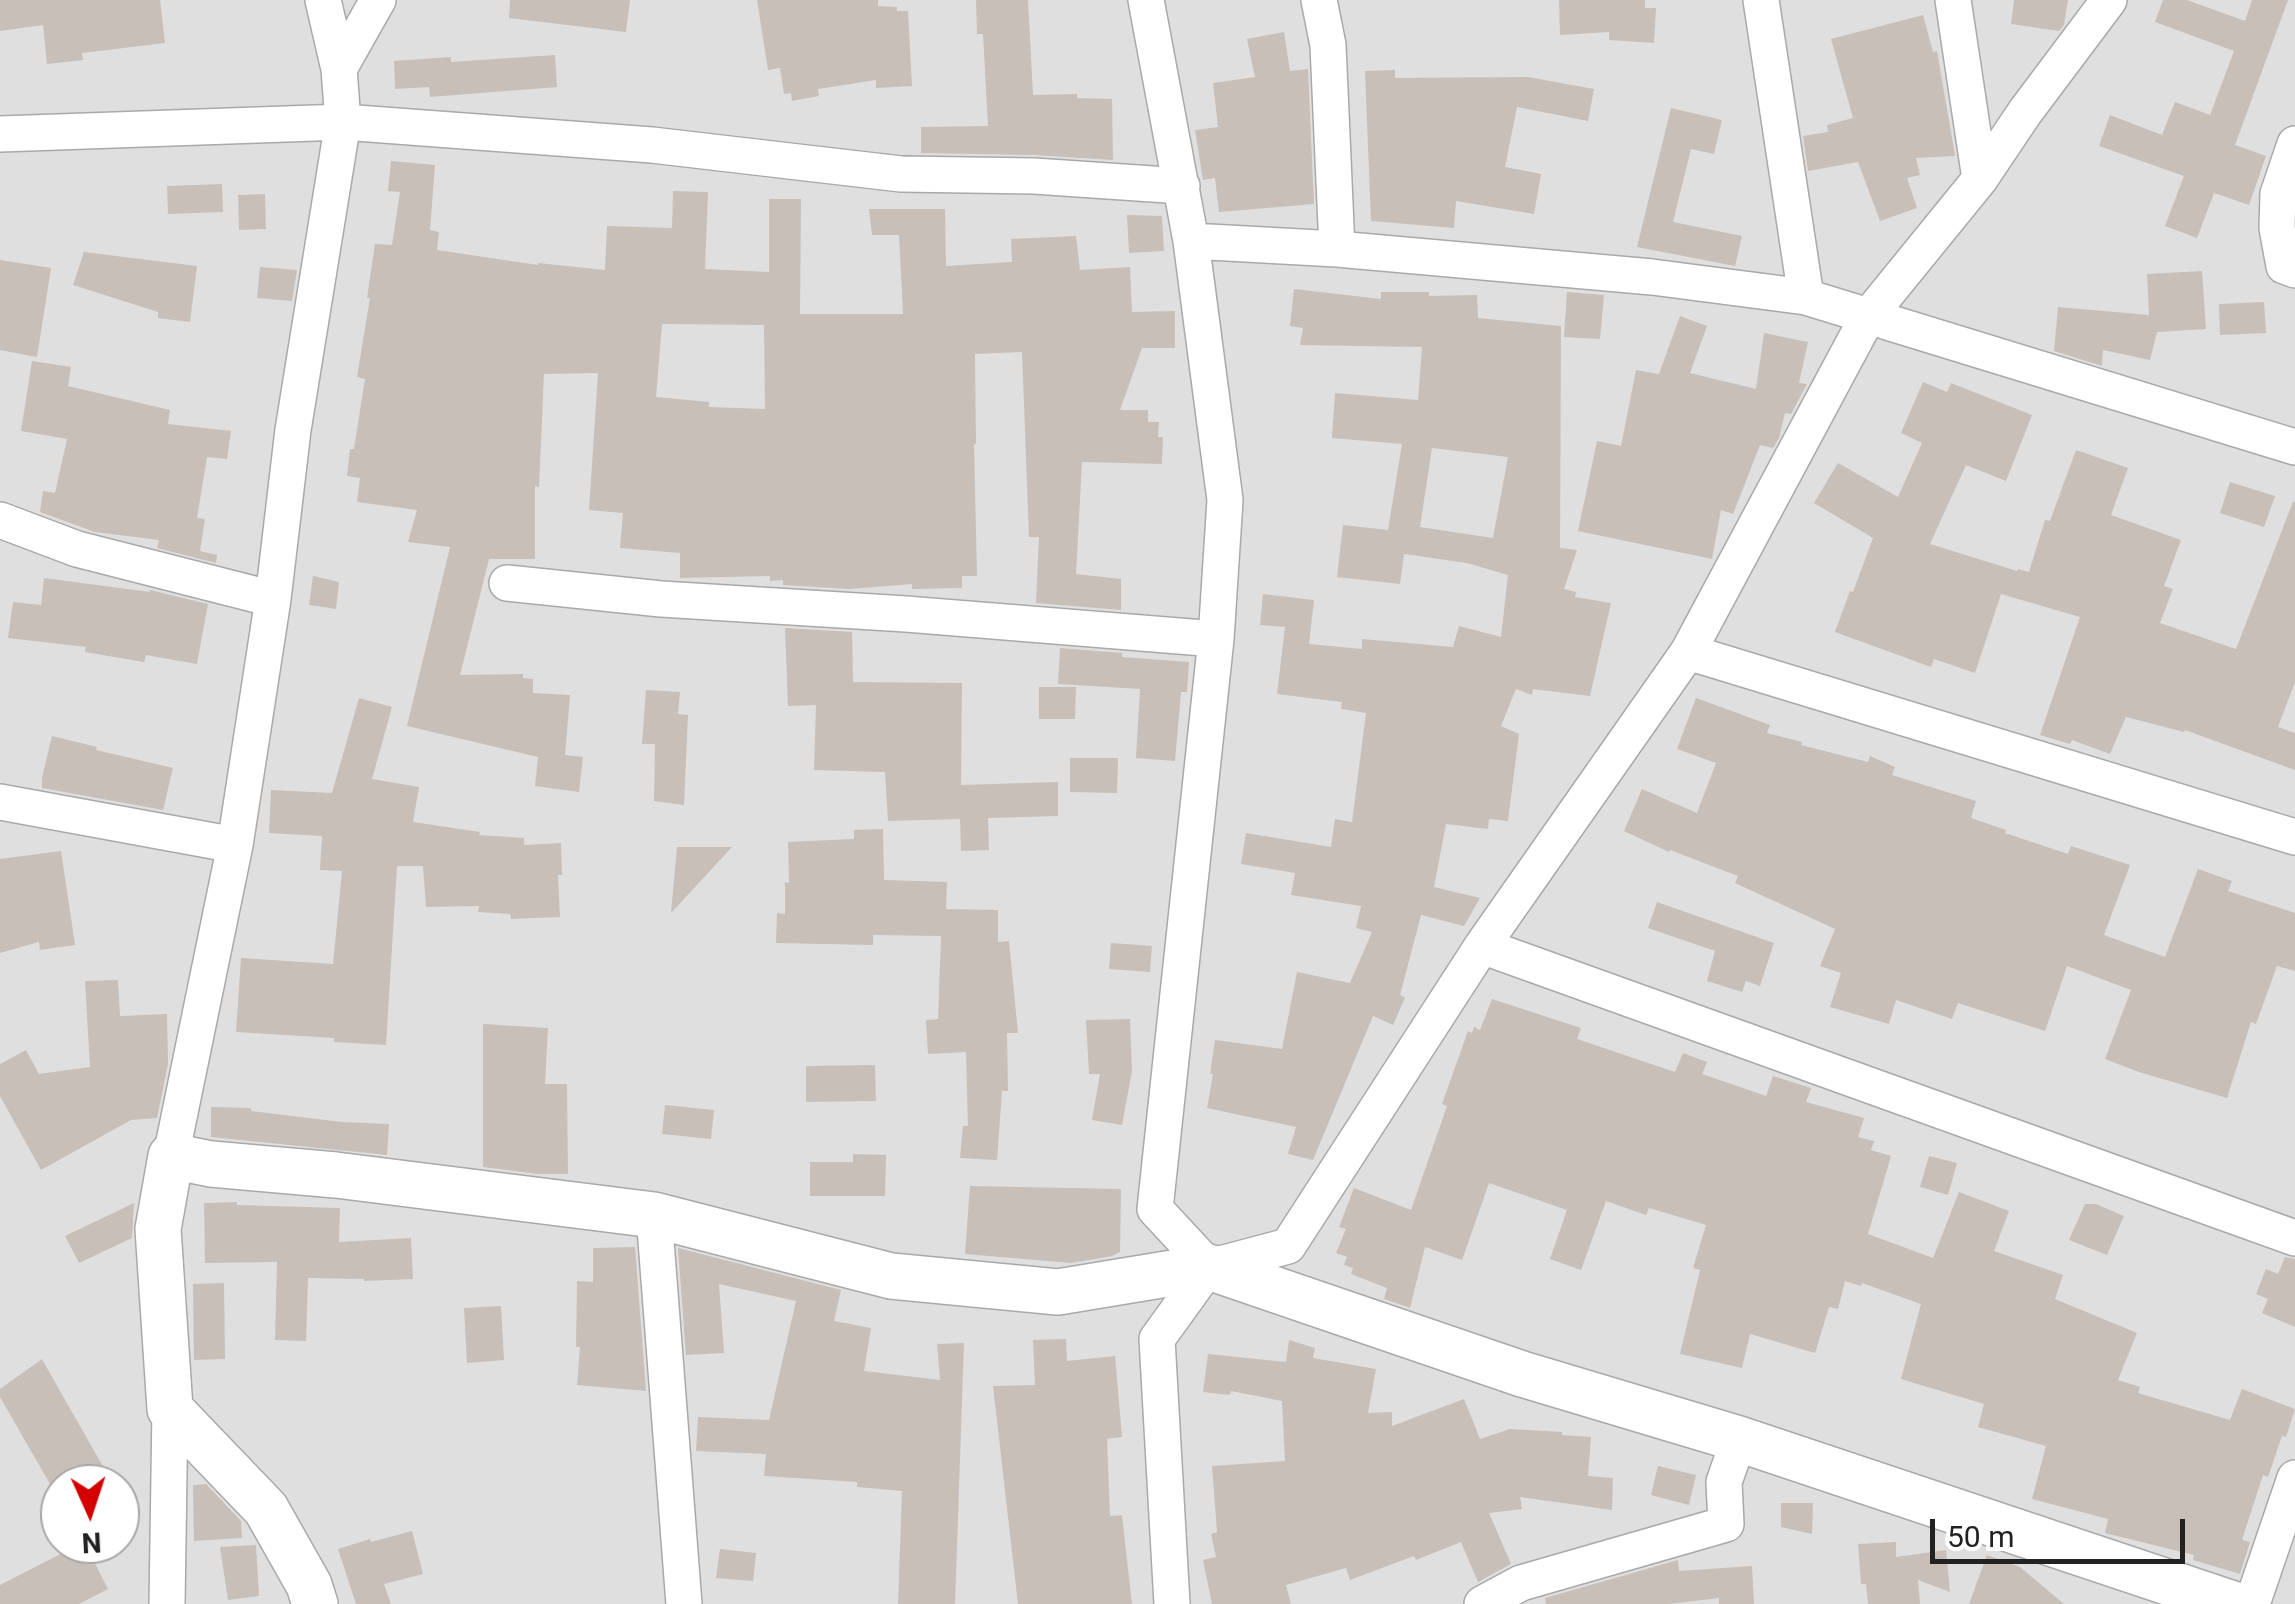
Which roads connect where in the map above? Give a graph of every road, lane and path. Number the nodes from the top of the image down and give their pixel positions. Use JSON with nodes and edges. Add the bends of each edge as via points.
{"nodes":[{"id":1,"x":322,"y":0,"type":"edge"},
{"id":2,"x":378,"y":0,"type":"edge"},
{"id":3,"x":1146,"y":0,"type":"edge"},
{"id":4,"x":1319,"y":0,"type":"edge"},
{"id":5,"x":1761,"y":0,"type":"edge"},
{"id":6,"x":1953,"y":0,"type":"edge"},
{"id":7,"x":2110,"y":0,"type":"edge"},
{"id":8,"x":339,"y":69,"type":"junction"},
{"id":9,"x":344,"y":122,"type":"junction"},
{"id":10,"x":0,"y":134,"type":"edge"},
{"id":11,"x":2295,"y":144,"type":"edge"},
{"id":12,"x":1980,"y":178,"type":"junction"},
{"id":13,"x":1182,"y":186,"type":"junction"},
{"id":14,"x":1192,"y":242,"type":"junction"},
{"id":15,"x":1337,"y":249,"type":"junction"},
{"id":16,"x":2295,"y":270,"type":"edge"},
{"id":17,"x":1806,"y":298,"type":"junction"},
{"id":18,"x":1867,"y":318,"type":"junction"},
{"id":19,"x":2295,"y":447,"type":"edge"},
{"id":20,"x":0,"y":520,"type":"edge"},
{"id":21,"x":507,"y":583,"type":"dead end"},
{"id":22,"x":272,"y":600,"type":"junction"},
{"id":23,"x":1216,"y":639,"type":"junction"},
{"id":24,"x":1688,"y":652,"type":"junction"},
{"id":25,"x":0,"y":802,"type":"edge"},
{"id":26,"x":2295,"y":837,"type":"edge"},
{"id":27,"x":235,"y":845,"type":"junction"},
{"id":28,"x":1482,"y":946,"type":"junction"},
{"id":29,"x":171,"y":1156,"type":"junction"},
{"id":30,"x":654,"y":1215,"type":"junction"},
{"id":31,"x":2295,"y":1238,"type":"edge"},
{"id":32,"x":1209,"y":1268,"type":"junction"},
{"id":33,"x":170,"y":1409,"type":"junction"},
{"id":34,"x":1739,"y":1439,"type":"junction"},
{"id":35,"x":2295,"y":1478,"type":"edge"},
{"id":36,"x":167,"y":1604,"type":"edge"},
{"id":37,"x":314,"y":1604,"type":"edge"},
{"id":38,"x":684,"y":1604,"type":"edge"},
{"id":39,"x":1172,"y":1604,"type":"edge"},
{"id":40,"x":1482,"y":1604,"type":"edge"},
{"id":41,"x":2233,"y":1604,"type":"edge"},
{"id":42,"x":2252,"y":1604,"type":"edge"}],
"edges":[{"from":1,"to":8,"type":"street"},
{"from":2,"to":8,"type":"street"},
{"from":3,"to":13,"type":"street"},
{"from":4,"to":15,"type":"street","via":[[1328,45]]},
{"from":5,"to":17,"type":"street"},
{"from":6,"to":12,"type":"street"},
{"from":7,"to":12,"type":"street"},
{"from":8,"to":9,"type":"street"},
{"from":9,"to":10,"type":"street"},
{"from":9,"to":13,"type":"street","via":[[652,145],[901,174]]},
{"from":9,"to":22,"type":"street"},
{"from":11,"to":16,"type":"street","via":[[2278,194],[2276,228],[2284,266]]},
{"from":12,"to":18,"type":"street"},
{"from":13,"to":14,"type":"street"},
{"from":14,"to":15,"type":"street"},
{"from":14,"to":23,"type":"street","via":[[1225,500]]},
{"from":15,"to":17,"type":"street"},
{"from":17,"to":18,"type":"street"},
{"from":18,"to":19,"type":"street"},
{"from":18,"to":24,"type":"street"},
{"from":20,"to":22,"type":"street","via":[[77,549]]},
{"from":21,"to":23,"type":"street"},
{"from":22,"to":27,"type":"street"},
{"from":23,"to":32,"type":"street","via":[[1155,1208]]},
{"from":24,"to":26,"type":"street"},
{"from":24,"to":28,"type":"street"},
{"from":25,"to":27,"type":"street"},
{"from":27,"to":29,"type":"street"},
{"from":28,"to":31,"type":"street"},
{"from":28,"to":32,"type":"street","via":[[1288,1246]]},
{"from":29,"to":30,"type":"street"},
{"from":29,"to":33,"type":"street","via":[[158,1228]]},
{"from":30,"to":32,"type":"street","via":[[891,1276],[1058,1292]]},
{"from":30,"to":38,"type":"street"},
{"from":32,"to":34,"type":"street"},
{"from":32,"to":39,"type":"street","via":[[1156,1339]]},
{"from":33,"to":36,"type":"street"},
{"from":33,"to":37,"type":"street","via":[[266,1508]]},
{"from":34,"to":40,"type":"street","via":[[1724,1482],[1726,1524],[1522,1583]]},
{"from":34,"to":41,"type":"street"},
{"from":35,"to":42,"type":"street"}]}
